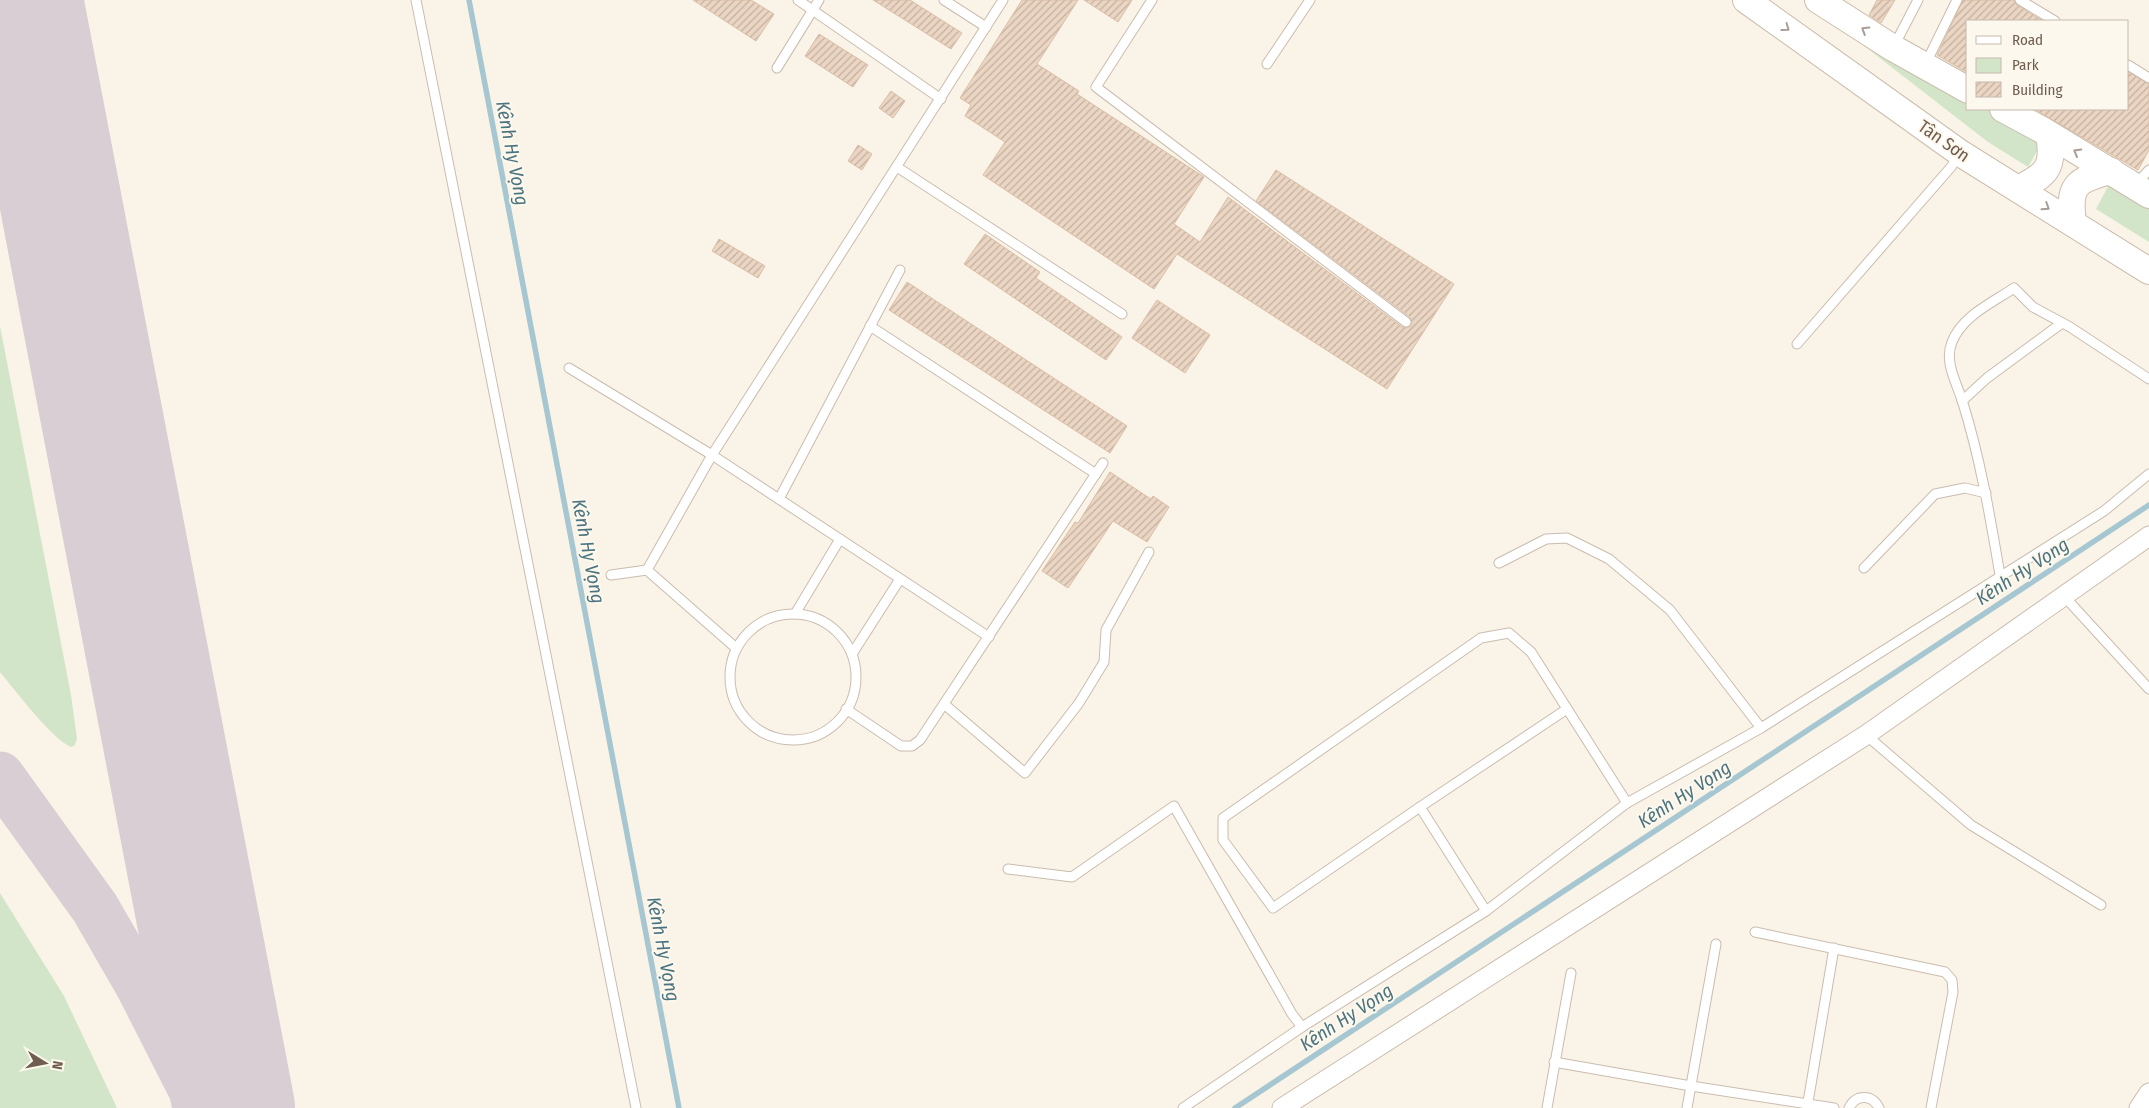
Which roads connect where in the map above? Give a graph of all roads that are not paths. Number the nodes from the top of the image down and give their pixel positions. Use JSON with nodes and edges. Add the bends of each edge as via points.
{"nodes":[{"id":1,"x":416,"y":0,"type":"edge"},
{"id":2,"x":798,"y":0,"type":"edge"},
{"id":3,"x":819,"y":0,"type":"edge"},
{"id":4,"x":944,"y":0,"type":"edge"},
{"id":5,"x":1003,"y":0,"type":"edge"},
{"id":6,"x":1152,"y":0,"type":"edge"},
{"id":7,"x":1310,"y":0,"type":"edge"},
{"id":8,"x":1746,"y":0,"type":"edge"},
{"id":9,"x":1818,"y":0,"type":"edge"},
{"id":10,"x":1918,"y":0,"type":"edge"},
{"id":11,"x":1957,"y":0,"type":"edge"},
{"id":12,"x":2020,"y":0,"type":"edge"},
{"id":13,"x":813,"y":10,"type":"junction"},
{"id":14,"x":2053,"y":20,"type":"edge"},
{"id":15,"x":986,"y":27,"type":"junction"},
{"id":16,"x":1894,"y":48,"type":"junction"},
{"id":17,"x":1267,"y":64,"type":"dead end"},
{"id":18,"x":1924,"y":66,"type":"junction"},
{"id":19,"x":2129,"y":66,"type":"edge"},
{"id":20,"x":777,"y":68,"type":"dead end"},
{"id":21,"x":2149,"y":78,"type":"edge"},
{"id":22,"x":1966,"y":89,"type":"edge"},
{"id":23,"x":941,"y":99,"type":"junction"},
{"id":24,"x":2005,"y":110,"type":"edge"},
{"id":25,"x":2049,"y":136,"type":"junction"},
{"id":26,"x":1960,"y":153,"type":"junction"},
{"id":27,"x":897,"y":167,"type":"junction"},
{"id":28,"x":2110,"y":171,"type":"junction"},
{"id":29,"x":2144,"y":184,"type":"edge"},
{"id":30,"x":2018,"y":189,"type":"junction"},
{"id":31,"x":2073,"y":224,"type":"junction"},
{"id":32,"x":900,"y":270,"type":"dead end"},
{"id":33,"x":2149,"y":271,"type":"edge"},
{"id":34,"x":1122,"y":314,"type":"dead end"},
{"id":35,"x":1406,"y":322,"type":"dead end"},
{"id":36,"x":2062,"y":323,"type":"junction"},
{"id":37,"x":870,"y":326,"type":"junction"},
{"id":38,"x":1797,"y":344,"type":"dead end"},
{"id":39,"x":569,"y":368,"type":"dead end"},
{"id":40,"x":2149,"y":379,"type":"edge"},
{"id":41,"x":1962,"y":401,"type":"junction"},
{"id":42,"x":712,"y":456,"type":"junction"},
{"id":43,"x":1103,"y":463,"type":"dead end"},
{"id":44,"x":1096,"y":474,"type":"junction"},
{"id":45,"x":2149,"y":474,"type":"edge"},
{"id":46,"x":1986,"y":493,"type":"junction"},
{"id":47,"x":778,"y":499,"type":"junction"},
{"id":48,"x":2149,"y":536,"type":"edge"},
{"id":49,"x":840,"y":539,"type":"junction"},
{"id":50,"x":1149,"y":552,"type":"dead end"},
{"id":51,"x":1499,"y":563,"type":"dead end"},
{"id":52,"x":1864,"y":568,"type":"dead end"},
{"id":53,"x":647,"y":570,"type":"junction"},
{"id":54,"x":611,"y":575,"type":"dead end"},
{"id":55,"x":2000,"y":575,"type":"junction"},
{"id":56,"x":900,"y":578,"type":"junction"},
{"id":57,"x":2064,"y":596,"type":"junction"},
{"id":58,"x":796,"y":614,"type":"junction"},
{"id":59,"x":989,"y":637,"type":"junction"},
{"id":60,"x":736,"y":648,"type":"junction"},
{"id":61,"x":852,"y":654,"type":"junction"},
{"id":62,"x":2149,"y":689,"type":"edge"},
{"id":63,"x":944,"y":704,"type":"junction"},
{"id":64,"x":846,"y":709,"type":"junction"},
{"id":65,"x":1568,"y":709,"type":"junction"},
{"id":66,"x":1761,"y":728,"type":"junction"},
{"id":67,"x":1866,"y":735,"type":"junction"},
{"id":68,"x":1627,"y":803,"type":"junction"},
{"id":69,"x":1420,"y":807,"type":"junction"},
{"id":70,"x":1008,"y":869,"type":"dead end"},
{"id":71,"x":2101,"y":905,"type":"dead end"},
{"id":72,"x":1486,"y":911,"type":"junction"},
{"id":73,"x":1755,"y":932,"type":"dead end"},
{"id":74,"x":1716,"y":944,"type":"dead end"},
{"id":75,"x":1834,"y":948,"type":"junction"},
{"id":76,"x":1571,"y":973,"type":"dead end"},
{"id":77,"x":1302,"y":1027,"type":"junction"},
{"id":78,"x":1554,"y":1062,"type":"junction"},
{"id":79,"x":1690,"y":1086,"type":"junction"},
{"id":80,"x":2149,"y":1093,"type":"edge"},
{"id":81,"x":1807,"y":1106,"type":"edge"},
{"id":82,"x":636,"y":1108,"type":"edge"},
{"id":83,"x":1183,"y":1108,"type":"edge"},
{"id":84,"x":1282,"y":1108,"type":"edge"},
{"id":85,"x":1547,"y":1108,"type":"edge"},
{"id":86,"x":1686,"y":1108,"type":"edge"},
{"id":87,"x":1834,"y":1108,"type":"edge"},
{"id":88,"x":1849,"y":1108,"type":"edge"},
{"id":89,"x":1879,"y":1108,"type":"edge"},
{"id":90,"x":1931,"y":1108,"type":"edge"},
{"id":91,"x":2139,"y":1108,"type":"edge"}],
"edges":[{"from":1,"to":82,"type":"lane"},
{"from":2,"to":13,"type":"lane"},
{"from":3,"to":13,"type":"lane"},
{"from":4,"to":15,"type":"lane"},
{"from":5,"to":15,"type":"lane"},
{"from":6,"to":35,"type":"lane","via":[[1096,87]]},
{"from":7,"to":17,"type":"lane"},
{"from":8,"to":26,"type":"street","name":"Tân Sơn","one_way":true},
{"from":16,"to":9,"type":"street","one_way":true},
{"from":10,"to":16,"type":"lane"},
{"from":11,"to":18,"type":"lane"},
{"from":12,"to":14,"type":"lane"},
{"from":13,"to":20,"type":"lane"},
{"from":13,"to":23,"type":"lane"},
{"from":15,"to":23,"type":"lane"},
{"from":16,"to":18,"type":"street"},
{"from":18,"to":22,"type":"street"},
{"from":19,"to":21,"type":"lane"},
{"from":23,"to":27,"type":"lane"},
{"from":24,"to":25,"type":"street"},
{"from":28,"to":25,"type":"street","one_way":true},
{"from":25,"to":30,"type":"street","via":[[2052,150],[2048,169],[2040,178]]},
{"from":26,"to":30,"type":"street","name":"Tân Sơn"},
{"from":26,"to":38,"type":"lane","via":[[1951,168]]},
{"from":27,"to":34,"type":"lane"},
{"from":27,"to":42,"type":"lane"},
{"from":28,"to":29,"type":"street"},
{"from":28,"to":31,"type":"street","via":[[2087,177],[2076,188],[2070,201]]},
{"from":30,"to":31,"type":"street","name":"Tân Sơn","one_way":true},
{"from":31,"to":33,"type":"street","name":"Tân Sơn"},
{"from":32,"to":37,"type":"lane"},
{"from":36,"to":40,"type":"lane"},
{"from":36,"to":41,"type":"lane","via":[[1987,378]]},
{"from":36,"to":41,"type":"lane","via":[[2033,307],[2014,288],[1961,324],[1951,344],[1950,364]]},
{"from":37,"to":44,"type":"lane"},
{"from":37,"to":47,"type":"lane"},
{"from":39,"to":42,"type":"lane"},
{"from":41,"to":46,"type":"lane"},
{"from":42,"to":47,"type":"lane"},
{"from":42,"to":53,"type":"lane"},
{"from":43,"to":44,"type":"lane"},
{"from":44,"to":59,"type":"lane"},
{"from":45,"to":55,"type":"lane","via":[[2104,511]]},
{"from":46,"to":52,"type":"lane","via":[[1965,488],[1935,494]]},
{"from":46,"to":55,"type":"lane"},
{"from":47,"to":49,"type":"lane"},
{"from":48,"to":57,"type":"street"},
{"from":49,"to":56,"type":"lane"},
{"from":49,"to":58,"type":"lane"},
{"from":50,"to":63,"type":"lane","via":[[1106,630],[1104,662],[1079,703],[1025,773]]},
{"from":51,"to":66,"type":"lane","via":[[1546,539],[1567,538],[1609,559],[1670,610]]},
{"from":53,"to":54,"type":"lane"},
{"from":53,"to":60,"type":"lane"},
{"from":55,"to":66,"type":"lane"},
{"from":56,"to":59,"type":"lane"},
{"from":56,"to":61,"type":"lane"},
{"from":57,"to":62,"type":"lane"},
{"from":57,"to":67,"type":"street"},
{"from":58,"to":60,"type":"lane","via":[[766,619],[749,631]]},
{"from":58,"to":61,"type":"lane","via":[[826,623],[841,636]]},
{"from":59,"to":63,"type":"lane"},
{"from":60,"to":64,"type":"lane","via":[[730,668],[731,689],[738,708],[751,725],[768,736],[789,740],[810,738],[828,729]]},
{"from":61,"to":64,"type":"lane","via":[[856,675],[853,696]]},
{"from":63,"to":64,"type":"lane","via":[[920,740],[912,746],[901,746]]},
{"from":65,"to":68,"type":"lane"},
{"from":65,"to":69,"type":"lane"},
{"from":65,"to":69,"type":"lane","via":[[1532,652],[1509,633],[1481,638],[1223,818],[1223,840],[1273,908]]},
{"from":66,"to":68,"type":"lane"},
{"from":67,"to":71,"type":"lane","via":[[1971,825]]},
{"from":67,"to":84,"type":"street"},
{"from":68,"to":72,"type":"lane"},
{"from":69,"to":72,"type":"lane"},
{"from":70,"to":77,"type":"lane","via":[[1072,877],[1174,806]]},
{"from":72,"to":77,"type":"lane"},
{"from":73,"to":75,"type":"lane"},
{"from":74,"to":79,"type":"lane"},
{"from":75,"to":81,"type":"lane"},
{"from":75,"to":90,"type":"lane","via":[[1945,972],[1952,980],[1953,992]]},
{"from":76,"to":78,"type":"lane"},
{"from":77,"to":83,"type":"lane"},
{"from":78,"to":79,"type":"lane"},
{"from":78,"to":85,"type":"lane"},
{"from":79,"to":81,"type":"lane"},
{"from":79,"to":86,"type":"lane"},
{"from":80,"to":91,"type":"street"},
{"from":81,"to":87,"type":"lane"},
{"from":88,"to":89,"type":"lane","via":[[1855,1100],[1865,1097],[1874,1100]]}]}
